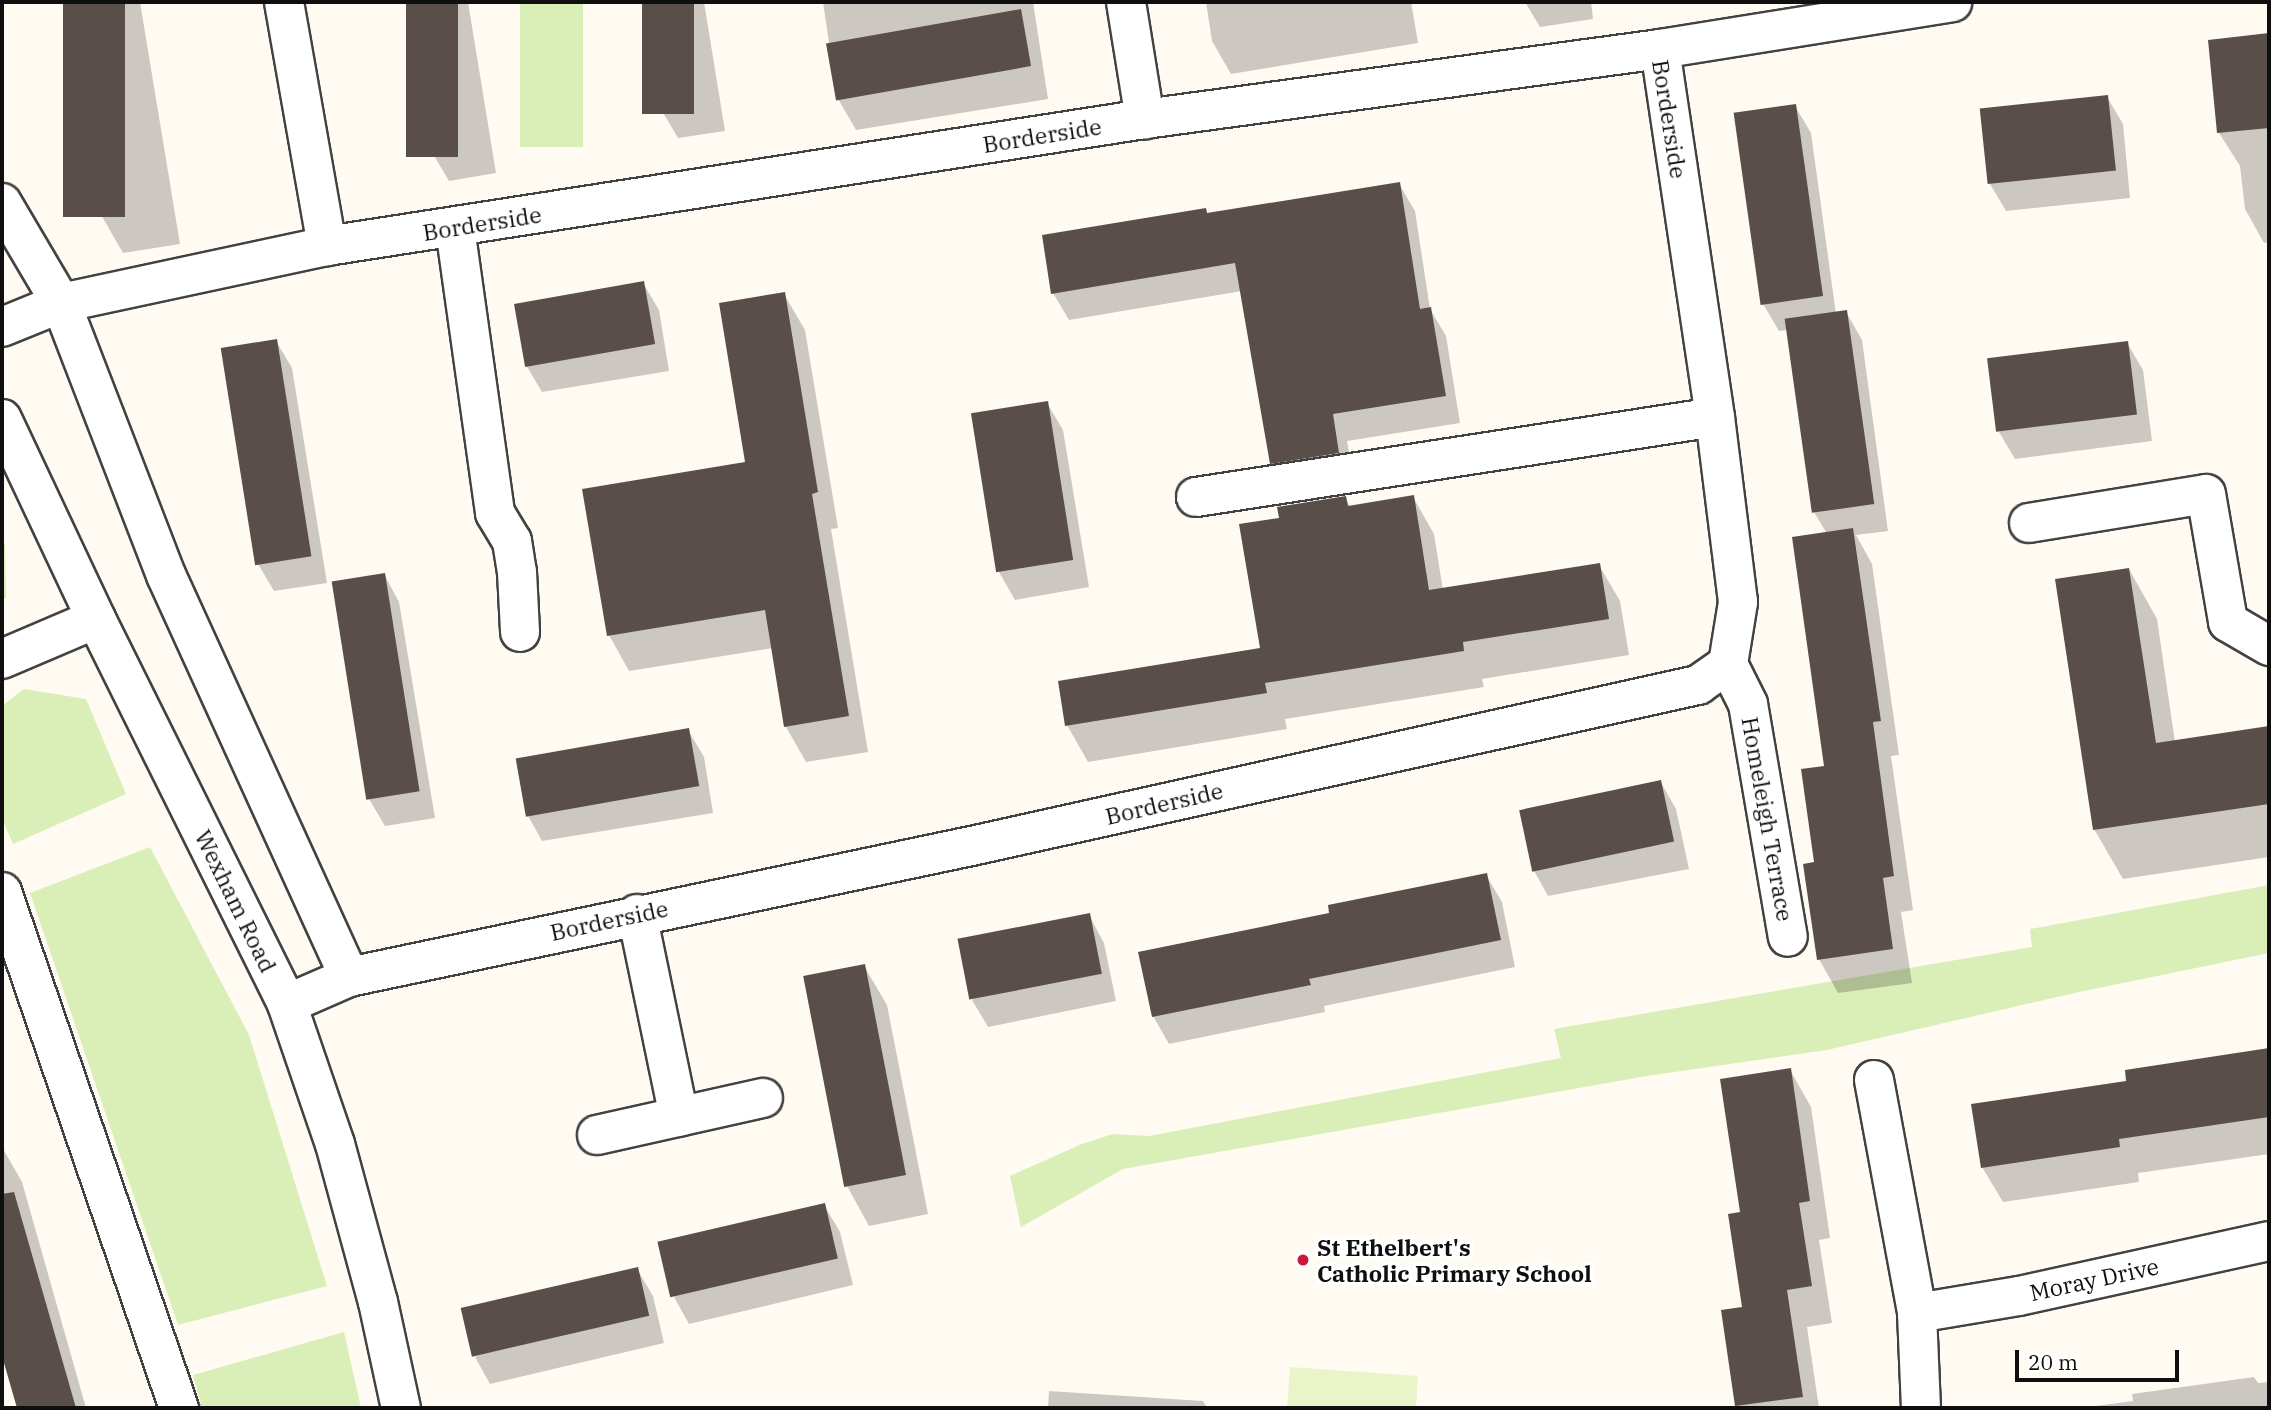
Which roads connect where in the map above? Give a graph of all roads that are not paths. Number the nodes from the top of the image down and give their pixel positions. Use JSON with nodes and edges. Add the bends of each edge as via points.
{"nodes":[{"id":1,"x":284,"y":2,"type":"edge"},
{"id":2,"x":1126,"y":2,"type":"edge"},
{"id":3,"x":1952,"y":2,"type":"edge"},
{"id":4,"x":1660,"y":49,"type":"junction"},
{"id":5,"x":1144,"y":119,"type":"junction"},
{"id":6,"x":2,"y":203,"type":"edge"},
{"id":7,"x":455,"y":228,"type":"junction"},
{"id":8,"x":327,"y":246,"type":"junction"},
{"id":9,"x":61,"y":303,"type":"junction"},
{"id":10,"x":2,"y":327,"type":"edge"},
{"id":11,"x":1715,"y":417,"type":"junction"},
{"id":12,"x":2,"y":419,"type":"edge"},
{"id":13,"x":1196,"y":497,"type":"dead end"},
{"id":14,"x":2029,"y":523,"type":"dead end"},
{"id":15,"x":96,"y":620,"type":"junction"},
{"id":16,"x":520,"y":632,"type":"dead end"},
{"id":17,"x":2269,"y":646,"type":"edge"},
{"id":18,"x":2,"y":659,"type":"edge"},
{"id":19,"x":1728,"y":664,"type":"junction"},
{"id":20,"x":2,"y":892,"type":"edge"},
{"id":21,"x":637,"y":914,"type":"junction"},
{"id":22,"x":1788,"y":937,"type":"dead end"},
{"id":23,"x":349,"y":977,"type":"junction"},
{"id":24,"x":287,"y":1003,"type":"junction"},
{"id":25,"x":1874,"y":1080,"type":"dead end"},
{"id":26,"x":763,"y":1098,"type":"dead end"},
{"id":27,"x":679,"y":1116,"type":"junction"},
{"id":28,"x":597,"y":1135,"type":"dead end"},
{"id":29,"x":2269,"y":1241,"type":"edge"},
{"id":30,"x":1917,"y":1314,"type":"junction"},
{"id":31,"x":179,"y":1408,"type":"edge"},
{"id":32,"x":401,"y":1408,"type":"edge"},
{"id":33,"x":1921,"y":1408,"type":"edge"}],
"edges":[{"from":1,"to":8,"type":"street"},
{"from":2,"to":5,"type":"street"},
{"from":3,"to":4,"type":"street"},
{"from":4,"to":5,"type":"street","name":"Borderside"},
{"from":4,"to":11,"type":"street","name":"Borderside"},
{"from":5,"to":7,"type":"street","name":"Borderside"},
{"from":6,"to":9,"type":"street"},
{"from":7,"to":8,"type":"street","name":"Borderside"},
{"from":7,"to":16,"type":"street","via":[[495,513],[512,541],[517,572]]},
{"from":8,"to":9,"type":"street","name":"Borderside"},
{"from":9,"to":10,"type":"street","name":"Borderside"},
{"from":9,"to":23,"type":"street","via":[[166,575]]},
{"from":11,"to":13,"type":"street"},
{"from":11,"to":19,"type":"street","name":"Borderside","via":[[1738,602]]},
{"from":12,"to":15,"type":"street","name":"Wexham Road"},
{"from":14,"to":17,"type":"street","via":[[2206,494],[2228,622]]},
{"from":15,"to":18,"type":"street"},
{"from":15,"to":24,"type":"street","name":"Wexham Road"},
{"from":19,"to":21,"type":"street","name":"Borderside","via":[[1698,685],[975,845]]},
{"from":19,"to":22,"type":"street","name":"Homeleigh Terrace","via":[[1748,704]]},
{"from":20,"to":31,"type":"street"},
{"from":21,"to":23,"type":"street","name":"Borderside"},
{"from":21,"to":27,"type":"street"},
{"from":23,"to":24,"type":"street","name":"Borderside"},
{"from":24,"to":32,"type":"street","name":"Wexham Road","via":[[335,1144]]},
{"from":25,"to":30,"type":"street"},
{"from":26,"to":27,"type":"street"},
{"from":27,"to":28,"type":"street"},
{"from":29,"to":30,"type":"street","name":"Moray Drive"},
{"from":30,"to":33,"type":"street"}]}
